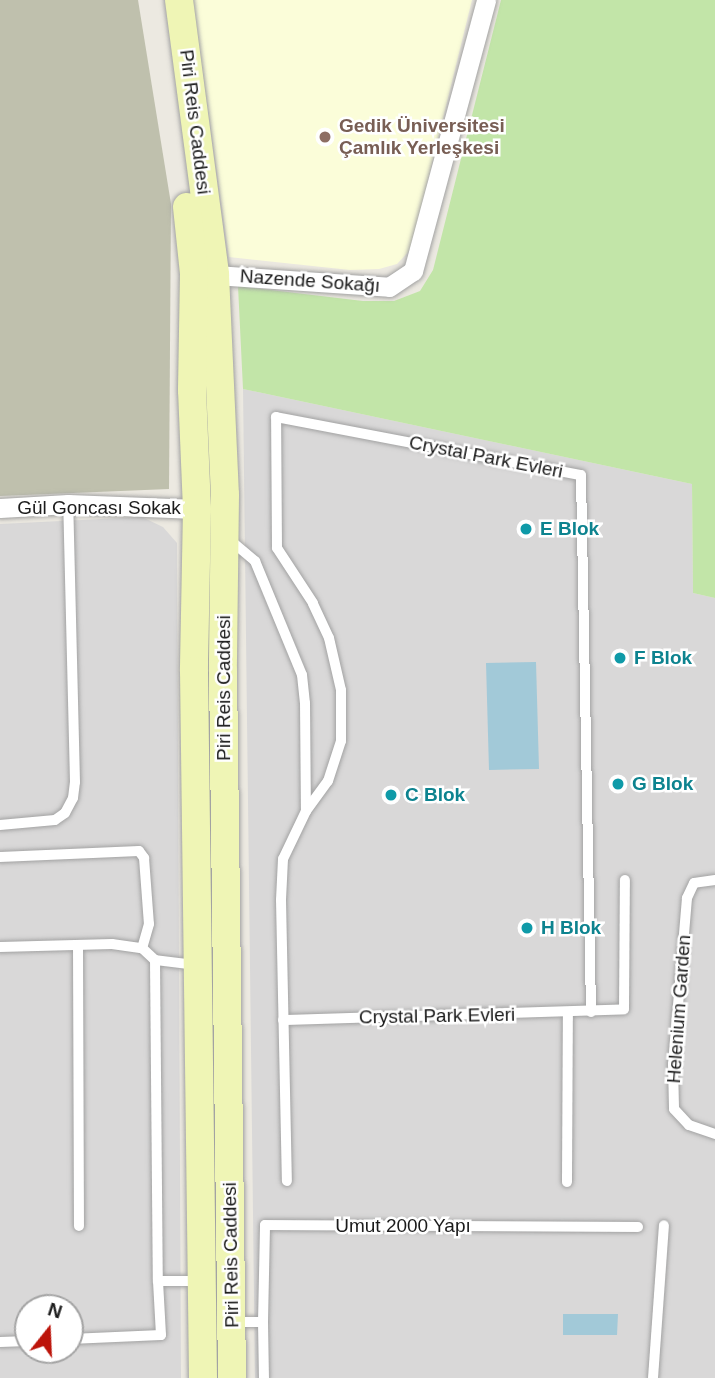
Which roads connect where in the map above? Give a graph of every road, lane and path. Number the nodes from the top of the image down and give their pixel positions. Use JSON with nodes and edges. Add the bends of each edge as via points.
{"nodes":[{"id":1,"x":160,"y":0,"type":"edge"},
{"id":2,"x":179,"y":0,"type":"edge"},
{"id":3,"x":486,"y":0,"type":"edge"},
{"id":4,"x":215,"y":275,"type":"junction"},
{"id":5,"x":68,"y":504,"type":"junction"},
{"id":6,"x":0,"y":508,"type":"edge"},
{"id":7,"x":197,"y":509,"type":"junction"},
{"id":8,"x":225,"y":536,"type":"junction"},
{"id":9,"x":306,"y":811,"type":"junction"},
{"id":10,"x":0,"y":825,"type":"edge"},
{"id":11,"x":0,"y":856,"type":"edge"},
{"id":12,"x":625,"y":880,"type":"dead end"},
{"id":13,"x":715,"y":880,"type":"edge"},
{"id":14,"x":78,"y":945,"type":"junction"},
{"id":15,"x":0,"y":947,"type":"edge"},
{"id":16,"x":142,"y":948,"type":"junction"},
{"id":17,"x":155,"y":960,"type":"junction"},
{"id":18,"x":211,"y":965,"type":"junction"},
{"id":19,"x":568,"y":1012,"type":"junction"},
{"id":20,"x":591,"y":1012,"type":"junction"},
{"id":21,"x":283,"y":1020,"type":"junction"},
{"id":22,"x":715,"y":1134,"type":"edge"},
{"id":23,"x":287,"y":1181,"type":"dead end"},
{"id":24,"x":567,"y":1182,"type":"dead end"},
{"id":25,"x":664,"y":1224,"type":"dead end"},
{"id":26,"x":79,"y":1226,"type":"dead end"},
{"id":27,"x":638,"y":1227,"type":"dead end"},
{"id":28,"x":158,"y":1281,"type":"junction"},
{"id":29,"x":202,"y":1281,"type":"junction"},
{"id":30,"x":232,"y":1322,"type":"junction"},
{"id":31,"x":264,"y":1322,"type":"junction"},
{"id":32,"x":84,"y":1338,"type":"edge"},
{"id":33,"x":203,"y":1378,"type":"edge"},
{"id":34,"x":232,"y":1378,"type":"edge"},
{"id":35,"x":264,"y":1378,"type":"edge"},
{"id":36,"x":653,"y":1378,"type":"edge"}],
"edges":[{"from":1,"to":7,"type":"street","name":"Piri Reis Caddesi","via":[[194,274]]},
{"from":2,"to":4,"type":"street","name":"Piri Reis Caddesi"},
{"from":3,"to":4,"type":"street","name":"Nazende Sokağı","via":[[413,271],[389,287]]},
{"from":4,"to":8,"type":"street","name":"Piri Reis Caddesi"},
{"from":5,"to":6,"type":"street","name":"Gül Goncası Sokak"},
{"from":5,"to":7,"type":"street","name":"Gül Goncası Sokak"},
{"from":5,"to":10,"type":"lane","via":[[73,797],[65,813],[55,820]]},
{"from":7,"to":18,"type":"street","name":"Piri Reis Caddesi","via":[[194,671]]},
{"from":8,"to":9,"type":"lane","name":"Crystal Park Evleri","via":[[255,561],[302,675]]},
{"from":8,"to":18,"type":"street","name":"Piri Reis Caddesi"},
{"from":9,"to":20,"type":"lane","name":"Crystal Park Evleri","via":[[328,780],[341,741],[341,690],[329,638],[277,548],[276,416],[581,475]]},
{"from":9,"to":21,"type":"lane","name":"Crystal Park Evleri","via":[[283,859]]},
{"from":11,"to":16,"type":"lane","via":[[139,851],[144,858],[149,924]]},
{"from":12,"to":20,"type":"lane","name":"Crystal Park Evleri","via":[[624,1009]]},
{"from":13,"to":22,"type":"lane","name":"Helenium Garden","via":[[694,883],[687,898],[673,1064],[674,1109],[689,1125]]},
{"from":14,"to":15,"type":"lane"},
{"from":14,"to":16,"type":"lane"},
{"from":14,"to":26,"type":"lane"},
{"from":16,"to":17,"type":"lane"},
{"from":17,"to":18,"type":"lane"},
{"from":17,"to":28,"type":"lane"},
{"from":18,"to":29,"type":"street","name":"Piri Reis Caddesi"},
{"from":18,"to":30,"type":"street","name":"Piri Reis Caddesi"},
{"from":19,"to":20,"type":"lane","name":"Crystal Park Evleri"},
{"from":19,"to":21,"type":"lane","name":"Crystal Park Evleri"},
{"from":19,"to":24,"type":"lane"},
{"from":21,"to":23,"type":"lane","name":"Crystal Park Evleri"},
{"from":25,"to":36,"type":"lane"},
{"from":27,"to":31,"type":"lane","name":"Umut 2000 Yapı","via":[[265,1225]]},
{"from":28,"to":29,"type":"lane"},
{"from":28,"to":32,"type":"lane","via":[[161,1335]]},
{"from":29,"to":33,"type":"street","name":"Piri Reis Caddesi"},
{"from":30,"to":31,"type":"lane"},
{"from":30,"to":34,"type":"street","name":"Piri Reis Caddesi"},
{"from":31,"to":35,"type":"lane","name":"Umut 2000 Yapı"}]}
